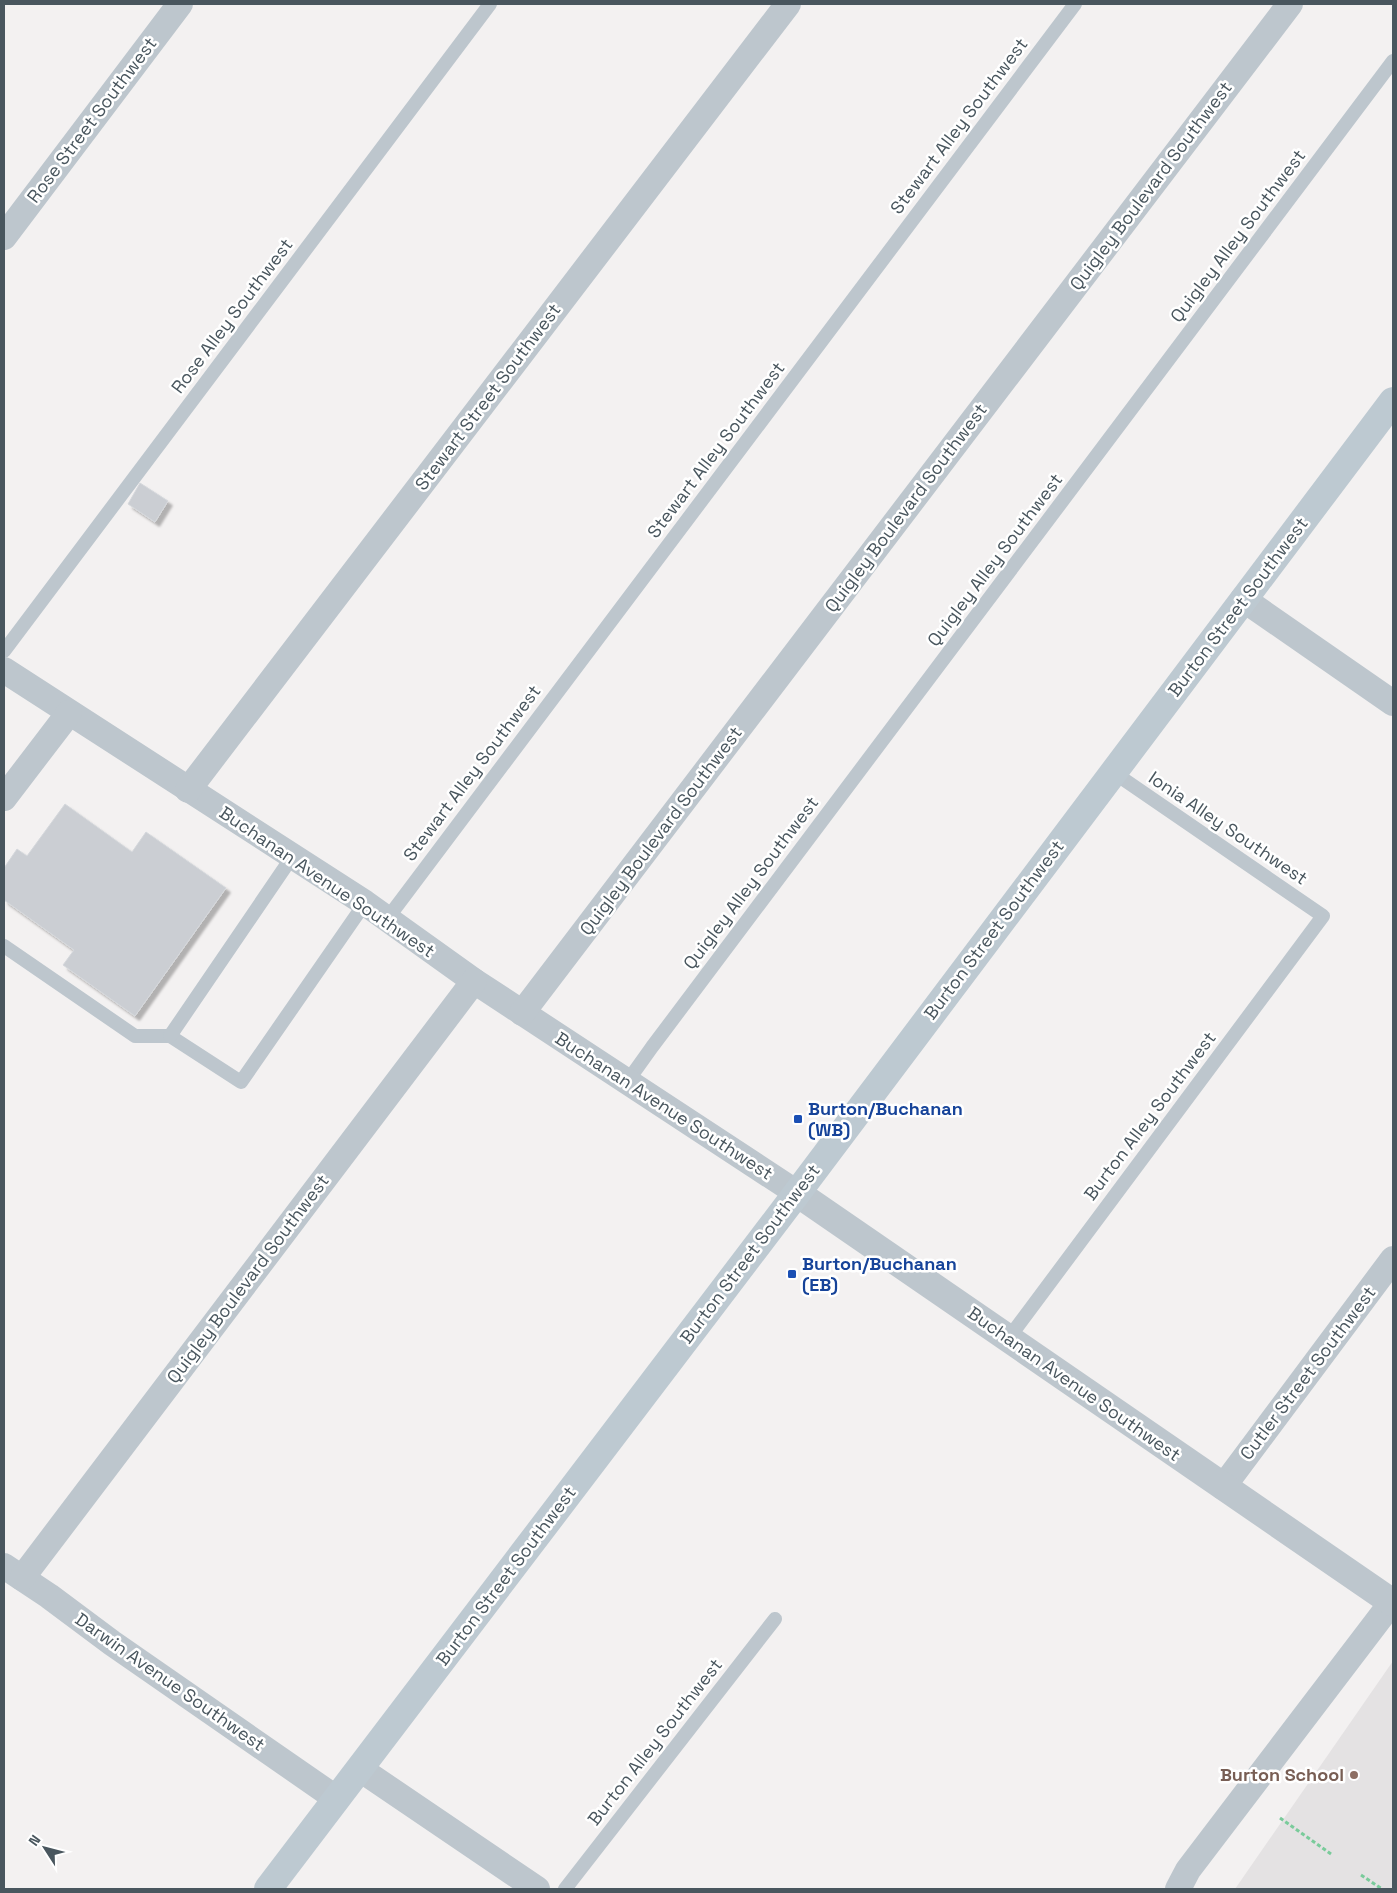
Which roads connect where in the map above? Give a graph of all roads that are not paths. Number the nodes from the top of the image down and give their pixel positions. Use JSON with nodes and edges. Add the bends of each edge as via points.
{"nodes":[{"id":1,"x":180,"y":4,"type":"edge"},
{"id":2,"x":490,"y":4,"type":"edge"},
{"id":3,"x":788,"y":4,"type":"edge"},
{"id":4,"x":1075,"y":4,"type":"edge"},
{"id":5,"x":1290,"y":4,"type":"edge"},
{"id":6,"x":1393,"y":61,"type":"edge"},
{"id":7,"x":4,"y":237,"type":"edge"},
{"id":8,"x":1393,"y":401,"type":"edge"},
{"id":9,"x":1243,"y":599,"type":"junction"},
{"id":10,"x":4,"y":651,"type":"edge"},
{"id":11,"x":4,"y":670,"type":"edge"},
{"id":12,"x":1393,"y":703,"type":"edge"},
{"id":13,"x":69,"y":713,"type":"junction"},
{"id":14,"x":1113,"y":772,"type":"junction"},
{"id":15,"x":188,"y":790,"type":"junction"},
{"id":16,"x":4,"y":798,"type":"edge"},
{"id":17,"x":292,"y":857,"type":"junction"},
{"id":18,"x":364,"y":903,"type":"junction"},
{"id":19,"x":1323,"y":916,"type":"joint"},
{"id":20,"x":386,"y":919,"type":"junction"},
{"id":21,"x":4,"y":946,"type":"edge"},
{"id":22,"x":474,"y":981,"type":"junction"},
{"id":23,"x":522,"y":1013,"type":"junction"},
{"id":24,"x":170,"y":1036,"type":"junction"},
{"id":25,"x":628,"y":1082,"type":"junction"},
{"id":26,"x":797,"y":1193,"type":"junction"},
{"id":27,"x":1393,"y":1259,"type":"edge"},
{"id":28,"x":1008,"y":1339,"type":"junction"},
{"id":29,"x":1223,"y":1487,"type":"junction"},
{"id":30,"x":13,"y":1572,"type":"edge"},
{"id":31,"x":1392,"y":1602,"type":"edge"},
{"id":32,"x":775,"y":1619,"type":"dead end"},
{"id":33,"x":360,"y":1769,"type":"junction"},
{"id":34,"x":337,"y":1799,"type":"junction"},
{"id":35,"x":268,"y":1889,"type":"edge"},
{"id":36,"x":537,"y":1889,"type":"edge"},
{"id":37,"x":565,"y":1889,"type":"edge"},
{"id":38,"x":1178,"y":1889,"type":"edge"}],
"edges":[{"from":1,"to":7,"type":"street","name":"Rose Street Southwest"},
{"from":2,"to":10,"type":"lane","name":"Rose Alley Southwest"},
{"from":3,"to":15,"type":"street","name":"Stewart Street Southwest"},
{"from":4,"to":20,"type":"lane","name":"Stewart Alley Southwest"},
{"from":5,"to":23,"type":"street","name":"Quigley Boulevard Southwest"},
{"from":6,"to":25,"type":"lane","name":"Quigley Alley Southwest"},
{"from":8,"to":9,"type":"main road","name":"Burton Street Southwest"},
{"from":9,"to":12,"type":"street"},
{"from":9,"to":14,"type":"main road","name":"Burton Street Southwest"},
{"from":11,"to":13,"type":"street","name":"Buchanan Avenue Southwest"},
{"from":13,"to":15,"type":"street","name":"Buchanan Avenue Southwest"},
{"from":13,"to":16,"type":"street"},
{"from":14,"to":19,"type":"lane","name":"Ionia Alley Southwest"},
{"from":14,"to":26,"type":"main road","name":"Burton Street Southwest"},
{"from":15,"to":17,"type":"street","name":"Buchanan Avenue Southwest"},
{"from":17,"to":18,"type":"street","name":"Buchanan Avenue Southwest"},
{"from":17,"to":24,"type":"lane"},
{"from":18,"to":20,"type":"street","name":"Buchanan Avenue Southwest"},
{"from":18,"to":24,"type":"lane","via":[[240,1082]]},
{"from":19,"to":28,"type":"lane","name":"Burton Alley Southwest"},
{"from":20,"to":22,"type":"street","name":"Buchanan Avenue Southwest"},
{"from":21,"to":24,"type":"lane","via":[[134,1036]]},
{"from":22,"to":23,"type":"street","name":"Buchanan Avenue Southwest"},
{"from":22,"to":30,"type":"street","name":"Quigley Boulevard Southwest"},
{"from":23,"to":25,"type":"street","name":"Buchanan Avenue Southwest"},
{"from":25,"to":26,"type":"street","name":"Buchanan Avenue Southwest"},
{"from":26,"to":28,"type":"street","name":"Buchanan Avenue Southwest"},
{"from":26,"to":33,"type":"main road","name":"Burton Street Southwest"},
{"from":27,"to":29,"type":"street","name":"Cutler Street Southwest"},
{"from":28,"to":29,"type":"street","name":"Buchanan Avenue Southwest"},
{"from":29,"to":31,"type":"street","name":"Buchanan Avenue Southwest"},
{"from":30,"to":34,"type":"street","name":"Darwin Avenue Southwest"},
{"from":31,"to":38,"type":"street","via":[[1188,1870]]},
{"from":32,"to":37,"type":"lane","name":"Burton Alley Southwest"},
{"from":33,"to":34,"type":"main road","name":"Burton Street Southwest"},
{"from":33,"to":36,"type":"street"},
{"from":34,"to":35,"type":"main road","name":"Burton Street Southwest"}]}
